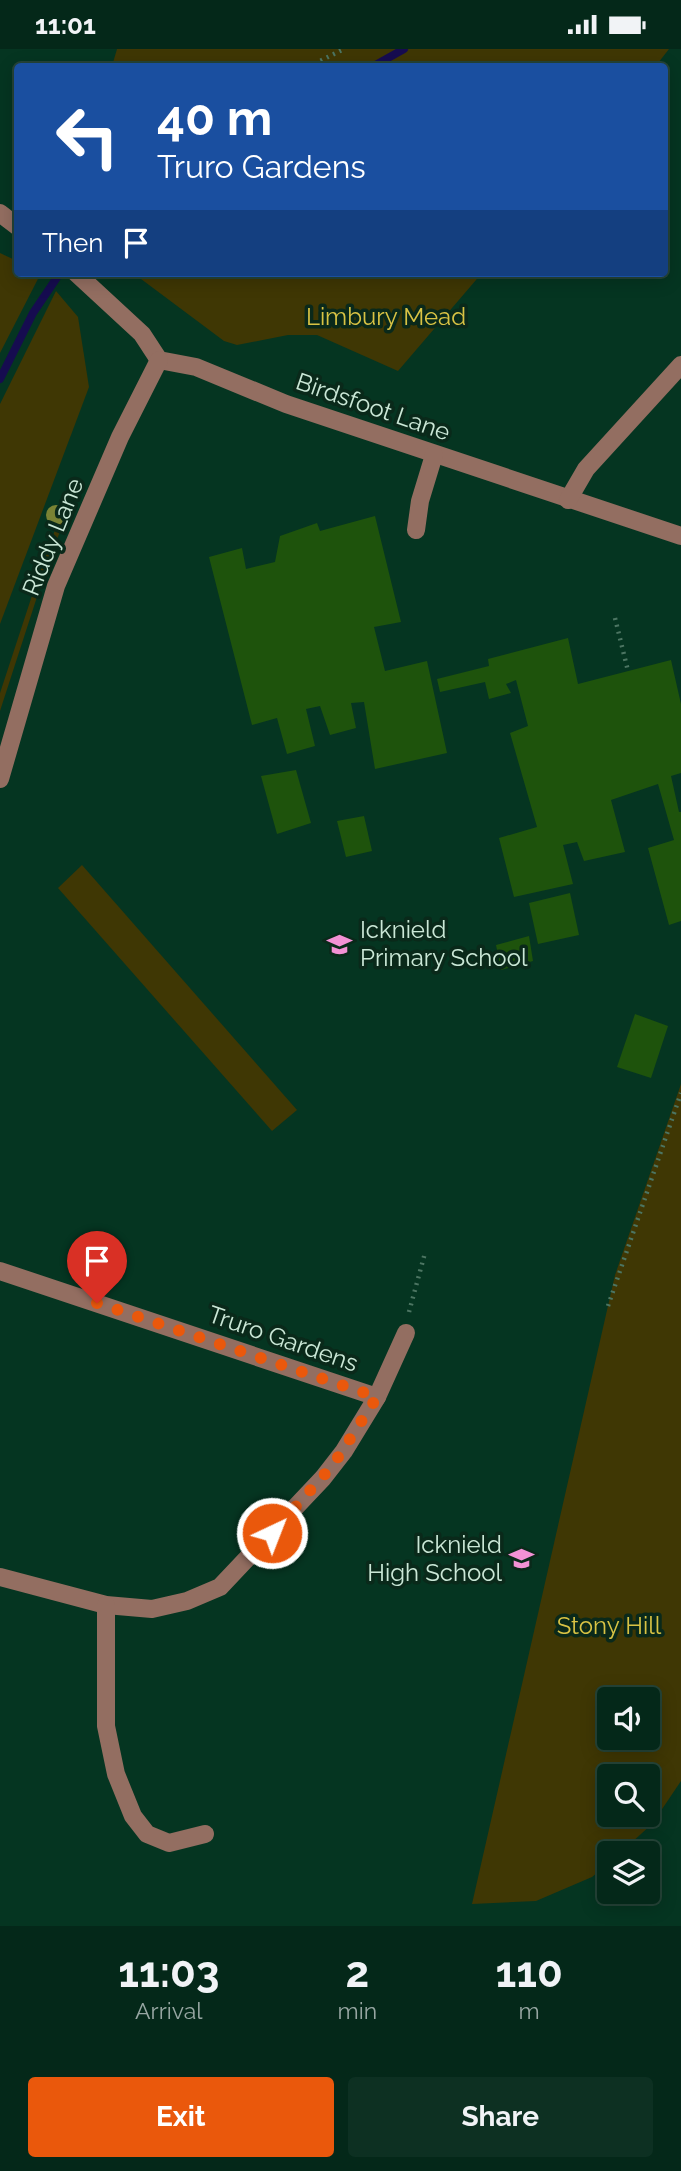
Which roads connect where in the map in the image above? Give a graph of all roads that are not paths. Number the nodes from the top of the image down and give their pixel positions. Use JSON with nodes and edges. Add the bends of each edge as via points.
{"nodes":[{"id":1,"x":0,"y":213,"type":"edge"},
{"id":2,"x":14,"y":224,"type":"edge"},
{"id":3,"x":81,"y":277,"type":"edge"},
{"id":4,"x":159,"y":361,"type":"junction"},
{"id":5,"x":681,"y":365,"type":"edge"},
{"id":6,"x":434,"y":454,"type":"junction"},
{"id":7,"x":568,"y":500,"type":"junction"},
{"id":8,"x":416,"y":530,"type":"dead end"},
{"id":9,"x":681,"y":536,"type":"edge"},
{"id":10,"x":0,"y":779,"type":"edge"},
{"id":11,"x":0,"y":1271,"type":"edge"},
{"id":12,"x":406,"y":1333,"type":"road end"},
{"id":13,"x":377,"y":1397,"type":"junction"},
{"id":14,"x":0,"y":1577,"type":"edge"},
{"id":15,"x":106,"y":1605,"type":"junction"},
{"id":16,"x":205,"y":1834,"type":"dead end"}],
"edges":[{"from":1,"to":2,"type":"street"},
{"from":3,"to":4,"type":"street","via":[[142,334]]},
{"from":4,"to":6,"type":"street","name":"Birdsfoot Lane","via":[[196,367],[286,404]]},
{"from":4,"to":10,"type":"street","name":"Riddy Lane","via":[[124,428],[56,586]]},
{"from":5,"to":7,"type":"street","via":[[586,469]]},
{"from":6,"to":7,"type":"street","name":"Birdsfoot Lane"},
{"from":6,"to":8,"type":"street"},
{"from":7,"to":9,"type":"street","name":"Birdsfoot Lane"},
{"from":11,"to":13,"type":"street","name":"Truro Gardens"},
{"from":12,"to":13,"type":"street"},
{"from":13,"to":15,"type":"street","name":"Truro Gardens","via":[[323,1478],[220,1587],[152,1609]]},
{"from":14,"to":15,"type":"street","name":"Truro Gardens"},
{"from":15,"to":16,"type":"street","via":[[106,1726],[116,1774],[133,1816],[147,1834],[169,1843]]}]}
